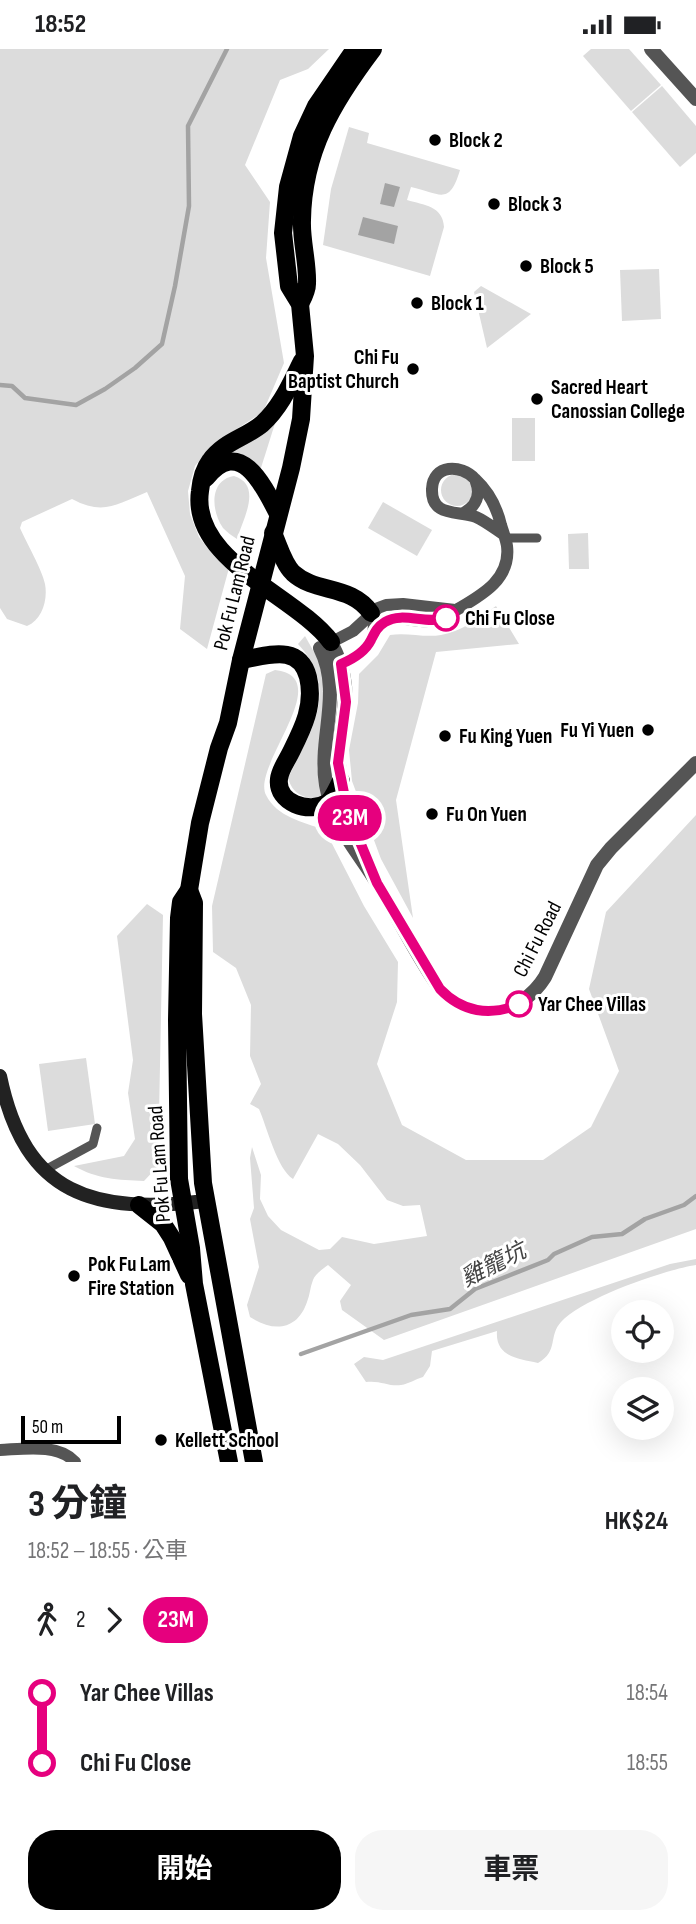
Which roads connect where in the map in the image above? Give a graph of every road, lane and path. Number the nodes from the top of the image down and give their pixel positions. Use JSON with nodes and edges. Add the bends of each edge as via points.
{"nodes":[{"id":1,"x":355,"y":49,"type":"edge"},
{"id":2,"x":373,"y":49,"type":"edge"},
{"id":3,"x":651,"y":49,"type":"edge"},
{"id":4,"x":696,"y":99,"type":"edge"},
{"id":5,"x":300,"y":304,"type":"junction"},
{"id":6,"x":304,"y":356,"type":"junction"},
{"id":7,"x":474,"y":477,"type":"junction"},
{"id":8,"x":200,"y":487,"type":"junction"},
{"id":9,"x":464,"y":513,"type":"junction"},
{"id":10,"x":278,"y":514,"type":"junction"},
{"id":11,"x":273,"y":533,"type":"junction"},
{"id":12,"x":504,"y":536,"type":"junction"},
{"id":13,"x":537,"y":538,"type":"dead end"},
{"id":14,"x":455,"y":610,"type":"junction"},
{"id":15,"x":373,"y":622,"type":"junction"},
{"id":16,"x":325,"y":645,"type":"junction"},
{"id":17,"x":241,"y":660,"type":"junction"},
{"id":18,"x":335,"y":667,"type":"junction"},
{"id":19,"x":696,"y":763,"type":"edge"},
{"id":20,"x":341,"y":781,"type":"junction"},
{"id":21,"x":330,"y":802,"type":"junction"},
{"id":22,"x":377,"y":883,"type":"junction"},
{"id":23,"x":189,"y":890,"type":"junction"},
{"id":24,"x":0,"y":1076,"type":"edge"},
{"id":25,"x":97,"y":1128,"type":"dead end"},
{"id":26,"x":45,"y":1170,"type":"junction"},
{"id":27,"x":206,"y":1201,"type":"junction"},
{"id":28,"x":182,"y":1203,"type":"junction"},
{"id":29,"x":139,"y":1205,"type":"junction"},
{"id":30,"x":194,"y":1285,"type":"junction"},
{"id":31,"x":0,"y":1450,"type":"edge"},
{"id":32,"x":225,"y":1458,"type":"edge"},
{"id":33,"x":75,"y":1462,"type":"edge"},
{"id":34,"x":254,"y":1462,"type":"edge"}],
"edges":[{"from":1,"to":5,"type":"main road","name":"Pok Fu Lam Road","via":[[316,106],[299,144],[288,187],[284,243],[289,286]]},
{"from":2,"to":5,"type":"main road","name":"Pok Fu Lam Road","via":[[332,108],[312,154],[302,219],[308,286]]},
{"from":3,"to":4,"type":"street"},
{"from":5,"to":6,"type":"main road","name":"Pok Fu Lam Road"},
{"from":6,"to":8,"type":"main road","via":[[272,414],[218,452],[206,467]]},
{"from":6,"to":10,"type":"main road","name":"Pok Fu Lam Road","via":[[301,419]]},
{"from":7,"to":9,"type":"street","via":[[477,501]]},
{"from":7,"to":9,"type":"street","via":[[454,467],[440,473],[432,485],[438,506],[450,514]]},
{"from":7,"to":12,"type":"street","via":[[491,498]]},
{"from":8,"to":10,"type":"main road","via":[[219,466],[241,464],[259,478]]},
{"from":8,"to":16,"type":"main road","via":[[199,509],[207,533],[223,552],[322,630]]},
{"from":9,"to":12,"type":"street"},
{"from":10,"to":11,"type":"main road","name":"Pok Fu Lam Road"},
{"from":11,"to":15,"type":"main road","via":[[295,574],[356,597]]},
{"from":11,"to":17,"type":"main road","name":"Pok Fu Lam Road"},
{"from":12,"to":13,"type":"street"},
{"from":12,"to":14,"type":"street","via":[[507,553],[500,576],[485,593]]},
{"from":14,"to":15,"type":"street","via":[[438,621]]},
{"from":14,"to":15,"type":"street","via":[[394,604],[378,608]]},
{"from":15,"to":16,"type":"street"},
{"from":15,"to":18,"type":"street","via":[[365,648]]},
{"from":16,"to":18,"type":"street","name":"Chi Fu Road"},
{"from":17,"to":21,"type":"main road","via":[[285,653],[301,662],[309,681],[309,709],[279,784],[288,799],[301,807]]},
{"from":17,"to":23,"type":"main road","name":"Pok Fu Lam Road","via":[[200,824]]},
{"from":18,"to":20,"type":"street","name":"Chi Fu Road","via":[[346,702],[339,751]]},
{"from":18,"to":21,"type":"street","name":"Chi Fu Road","via":[[324,765]]},
{"from":19,"to":22,"type":"street","name":"Chi Fu Road","via":[[604,856],[545,977],[526,999],[509,1008],[473,1010],[446,995]]},
{"from":20,"to":21,"type":"main road"},
{"from":20,"to":22,"type":"street","name":"Chi Fu Road","via":[[351,821]]},
{"from":21,"to":22,"type":"street","name":"Chi Fu Road","via":[[337,823]]},
{"from":23,"to":27,"type":"main road","name":"Pok Fu Lam Road","via":[[194,903],[193,1014]]},
{"from":23,"to":28,"type":"main road","name":"Pok Fu Lam Road","via":[[179,918],[178,1160]]},
{"from":24,"to":26,"type":"main road","via":[[18,1134]]},
{"from":25,"to":26,"type":"street","via":[[93,1144]]},
{"from":26,"to":29,"type":"main road","via":[[88,1197]]},
{"from":27,"to":28,"type":"main road"},
{"from":27,"to":34,"type":"main road","name":"Pok Fu Lam Road"},
{"from":28,"to":29,"type":"main road"},
{"from":28,"to":30,"type":"main road","name":"Pok Fu Lam Road"},
{"from":29,"to":30,"type":"main road","via":[[163,1224]]},
{"from":30,"to":32,"type":"main road","name":"Pok Fu Lam Road"},
{"from":31,"to":33,"type":"street","via":[[51,1449]]}]}
